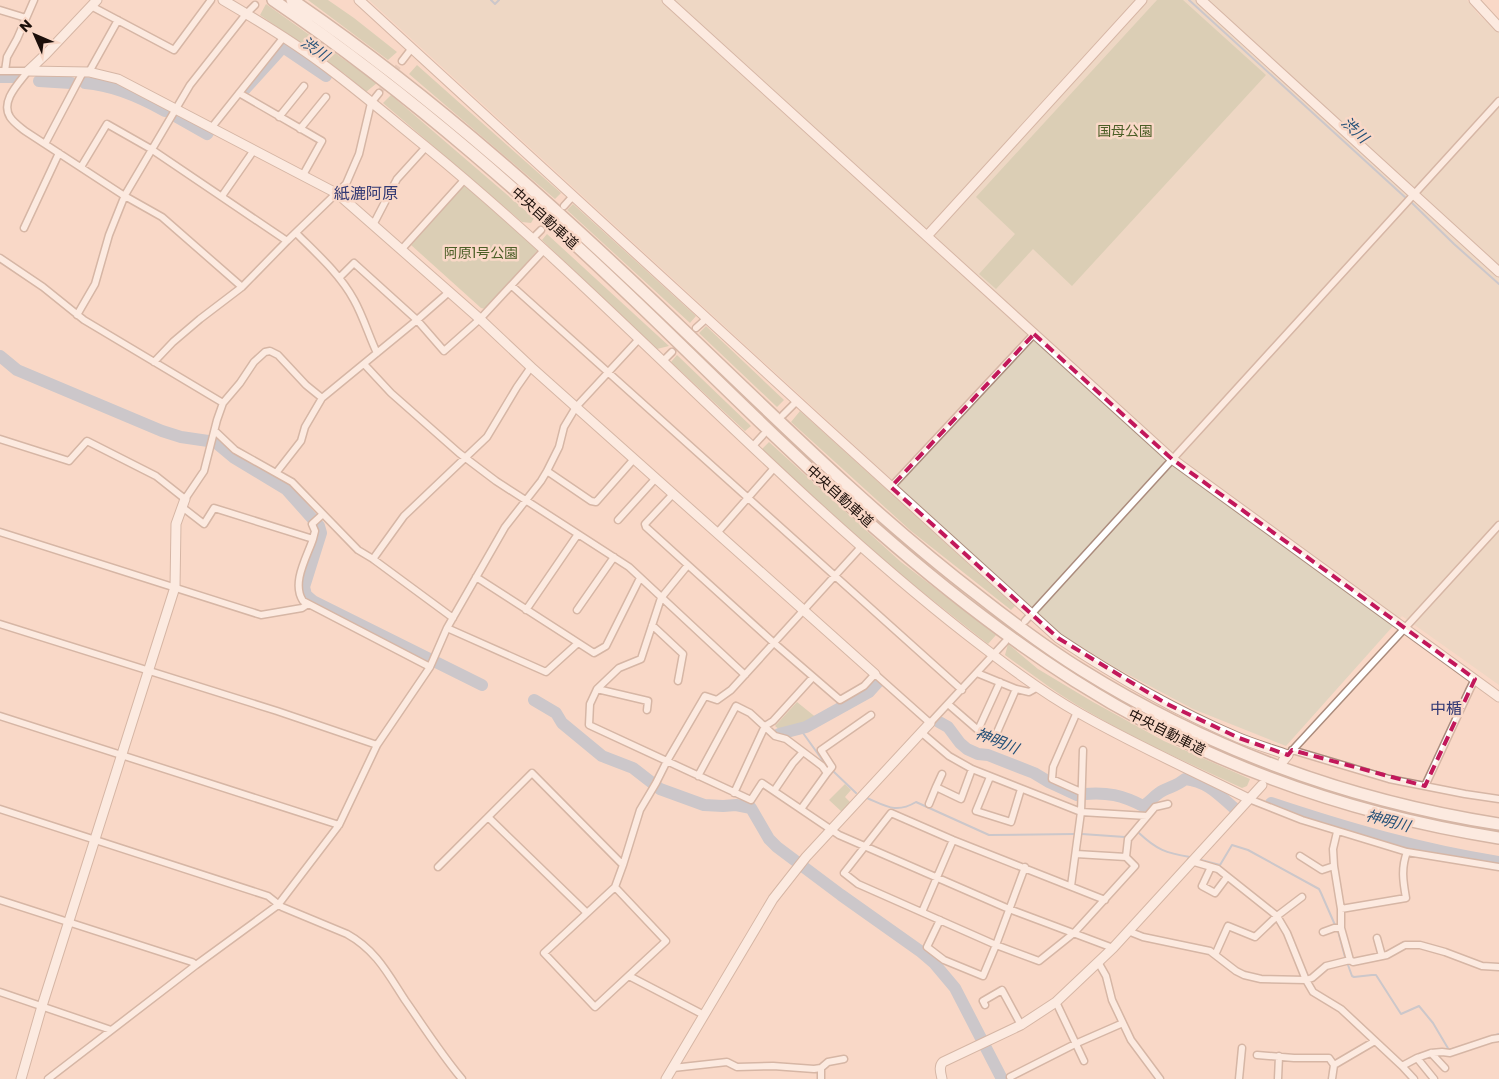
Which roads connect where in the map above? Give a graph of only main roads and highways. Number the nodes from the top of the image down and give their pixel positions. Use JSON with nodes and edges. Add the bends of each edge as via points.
{"nodes":[{"id":1,"x":272,"y":0,"type":"edge"},
{"id":2,"x":292,"y":0,"type":"edge"},
{"id":3,"x":1499,"y":824,"type":"edge"},
{"id":4,"x":1499,"y":838,"type":"edge"}],
"edges":[{"from":1,"to":4,"type":"highway","name":"中央自動車道","via":[[352,56],[469,150],[593,261],[863,518],[984,618],[1067,676],[1172,736],[1262,776],[1366,810]]},
{"from":2,"to":3,"type":"highway","name":"中央自動車道","via":[[410,87],[476,141],[601,252],[865,502],[949,573],[1052,650],[1176,723],[1268,763],[1361,795]]}]}
